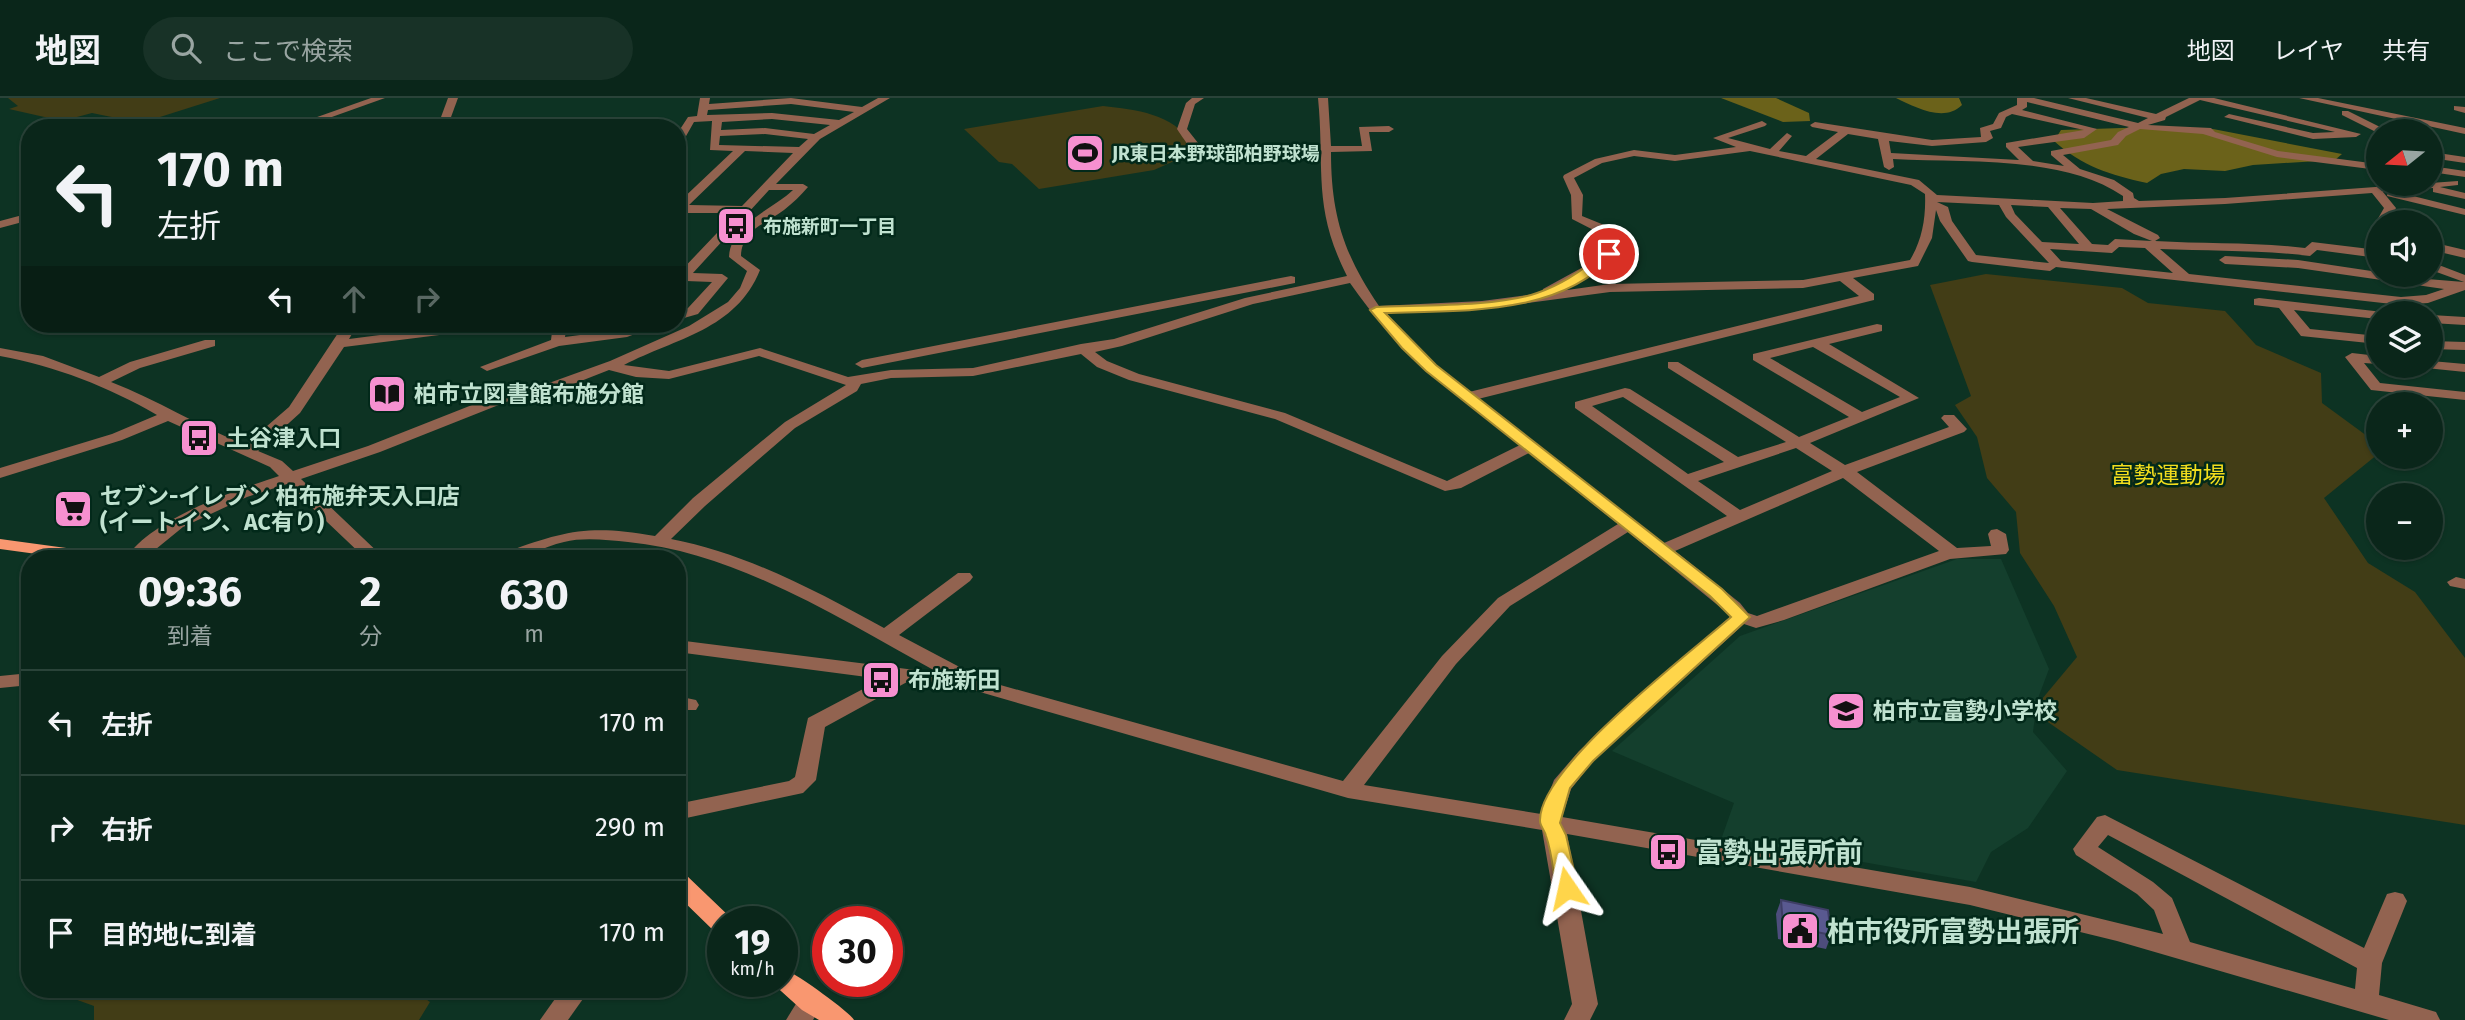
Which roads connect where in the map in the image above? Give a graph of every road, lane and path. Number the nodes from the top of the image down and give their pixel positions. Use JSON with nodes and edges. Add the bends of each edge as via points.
{"nodes":[{"id":1,"x":380,"y":98,"type":"edge"},
{"id":2,"x":453,"y":98,"type":"edge"},
{"id":3,"x":831,"y":98,"type":"edge"},
{"id":4,"x":885,"y":98,"type":"edge"},
{"id":5,"x":1199,"y":98,"type":"edge"},
{"id":6,"x":1323,"y":98,"type":"edge"},
{"id":7,"x":2022,"y":98,"type":"edge"},
{"id":8,"x":2073,"y":98,"type":"edge"},
{"id":9,"x":2199,"y":98,"type":"edge"},
{"id":10,"x":2233,"y":98,"type":"edge"},
{"id":11,"x":2304,"y":98,"type":"edge"},
{"id":12,"x":2363,"y":98,"type":"edge"},
{"id":13,"x":2139,"y":101,"type":"dead end"},
{"id":14,"x":2322,"y":102,"type":"junction"},
{"id":15,"x":820,"y":104,"type":"junction"},
{"id":16,"x":2347,"y":107,"type":"junction"},
{"id":17,"x":2247,"y":108,"type":"junction"},
{"id":18,"x":2334,"y":108,"type":"junction"},
{"id":19,"x":2175,"y":109,"type":"junction"},
{"id":20,"x":708,"y":110,"type":"edge"},
{"id":21,"x":864,"y":110,"type":"junction"},
{"id":22,"x":2011,"y":111,"type":"junction"},
{"id":23,"x":2158,"y":117,"type":"junction"},
{"id":24,"x":2229,"y":117,"type":"junction"},
{"id":25,"x":318,"y":119,"type":"edge"},
{"id":26,"x":445,"y":119,"type":"edge"},
{"id":27,"x":841,"y":123,"type":"junction"},
{"id":28,"x":2366,"y":123,"type":"edge"},
{"id":29,"x":1762,"y":124,"type":"dead end"},
{"id":30,"x":1815,"y":125,"type":"dead end"},
{"id":31,"x":2140,"y":126,"type":"junction"},
{"id":32,"x":686,"y":128,"type":"edge"},
{"id":33,"x":1389,"y":129,"type":"dead end"},
{"id":34,"x":1847,"y":130,"type":"junction"},
{"id":35,"x":2465,"y":131,"type":"edge"},
{"id":36,"x":715,"y":133,"type":"junction"},
{"id":37,"x":1787,"y":136,"type":"dead end"},
{"id":38,"x":816,"y":137,"type":"junction"},
{"id":39,"x":1883,"y":137,"type":"junction"},
{"id":40,"x":1986,"y":139,"type":"junction"},
{"id":41,"x":2011,"y":146,"type":"junction"},
{"id":42,"x":742,"y":148,"type":"junction"},
{"id":43,"x":1750,"y":148,"type":"junction"},
{"id":44,"x":1324,"y":149,"type":"junction"},
{"id":45,"x":801,"y":150,"type":"junction"},
{"id":46,"x":1819,"y":152,"type":"junction"},
{"id":47,"x":1772,"y":153,"type":"junction"},
{"id":48,"x":2443,"y":157,"type":"edge"},
{"id":49,"x":1211,"y":159,"type":"dead end"},
{"id":50,"x":1808,"y":160,"type":"junction"},
{"id":51,"x":2465,"y":160,"type":"edge"},
{"id":52,"x":1888,"y":161,"type":"junction"},
{"id":53,"x":2031,"y":165,"type":"junction"},
{"id":54,"x":2366,"y":165,"type":"edge"},
{"id":55,"x":2443,"y":171,"type":"edge"},
{"id":56,"x":2079,"y":173,"type":"junction"},
{"id":57,"x":2465,"y":174,"type":"edge"},
{"id":58,"x":1929,"y":175,"type":"dead end"},
{"id":59,"x":1891,"y":177,"type":"junction"},
{"id":60,"x":766,"y":187,"type":"junction"},
{"id":61,"x":2443,"y":188,"type":"edge"},
{"id":62,"x":2366,"y":191,"type":"edge"},
{"id":63,"x":2401,"y":196,"type":"edge"},
{"id":64,"x":2465,"y":197,"type":"edge"},
{"id":65,"x":1998,"y":201,"type":"junction"},
{"id":66,"x":686,"y":202,"type":"edge"},
{"id":67,"x":1932,"y":202,"type":"junction"},
{"id":68,"x":2050,"y":204,"type":"junction"},
{"id":69,"x":2136,"y":204,"type":"junction"},
{"id":70,"x":2093,"y":206,"type":"junction"},
{"id":71,"x":686,"y":209,"type":"edge"},
{"id":72,"x":745,"y":210,"type":"junction"},
{"id":73,"x":2465,"y":212,"type":"edge"},
{"id":74,"x":21,"y":219,"type":"edge"},
{"id":75,"x":0,"y":225,"type":"edge"},
{"id":76,"x":2465,"y":240,"type":"edge"},
{"id":77,"x":2148,"y":244,"type":"junction"},
{"id":78,"x":2037,"y":245,"type":"junction"},
{"id":79,"x":2178,"y":245,"type":"junction"},
{"id":80,"x":2089,"y":248,"type":"junction"},
{"id":81,"x":2214,"y":248,"type":"junction"},
{"id":82,"x":2366,"y":253,"type":"edge"},
{"id":83,"x":2459,"y":253,"type":"edge"},
{"id":84,"x":2225,"y":260,"type":"junction"},
{"id":85,"x":1352,"y":273,"type":"junction"},
{"id":86,"x":2443,"y":273,"type":"edge"},
{"id":87,"x":686,"y":274,"type":"edge"},
{"id":88,"x":1843,"y":277,"type":"junction"},
{"id":89,"x":2186,"y":278,"type":"junction"},
{"id":90,"x":686,"y":280,"type":"edge"},
{"id":91,"x":2243,"y":282,"type":"junction"},
{"id":92,"x":2462,"y":284,"type":"edge"},
{"id":93,"x":1539,"y":297,"type":"junction"},
{"id":94,"x":2259,"y":302,"type":"dead end"},
{"id":95,"x":2283,"y":305,"type":"junction"},
{"id":96,"x":1376,"y":310,"type":"junction"},
{"id":97,"x":686,"y":313,"type":"edge"},
{"id":98,"x":2366,"y":314,"type":"edge"},
{"id":99,"x":2443,"y":320,"type":"edge"},
{"id":100,"x":2465,"y":321,"type":"edge"},
{"id":101,"x":1877,"y":328,"type":"dead end"},
{"id":102,"x":686,"y":330,"type":"edge"},
{"id":103,"x":346,"y":333,"type":"edge"},
{"id":104,"x":425,"y":333,"type":"edge"},
{"id":105,"x":558,"y":333,"type":"edge"},
{"id":106,"x":627,"y":333,"type":"edge"},
{"id":107,"x":679,"y":333,"type":"edge"},
{"id":108,"x":2366,"y":339,"type":"edge"},
{"id":109,"x":557,"y":342,"type":"junction"},
{"id":110,"x":210,"y":343,"type":"dead end"},
{"id":111,"x":1818,"y":343,"type":"junction"},
{"id":112,"x":339,"y":344,"type":"junction"},
{"id":113,"x":2443,"y":345,"type":"edge"},
{"id":114,"x":2465,"y":346,"type":"edge"},
{"id":115,"x":1081,"y":348,"type":"junction"},
{"id":116,"x":0,"y":352,"type":"edge"},
{"id":117,"x":2366,"y":359,"type":"edge"},
{"id":118,"x":862,"y":364,"type":"dead end"},
{"id":119,"x":1673,"y":365,"type":"dead end"},
{"id":120,"x":611,"y":366,"type":"junction"},
{"id":121,"x":2443,"y":366,"type":"edge"},
{"id":122,"x":487,"y":367,"type":"dead end"},
{"id":123,"x":2464,"y":369,"type":"edge"},
{"id":124,"x":2366,"y":374,"type":"edge"},
{"id":125,"x":2369,"y":378,"type":"edge"},
{"id":126,"x":856,"y":381,"type":"junction"},
{"id":127,"x":99,"y":382,"type":"junction"},
{"id":128,"x":2465,"y":396,"type":"edge"},
{"id":129,"x":1467,"y":397,"type":"junction"},
{"id":130,"x":169,"y":415,"type":"junction"},
{"id":131,"x":1861,"y":418,"type":"junction"},
{"id":132,"x":1949,"y":418,"type":"dead end"},
{"id":133,"x":1800,"y":442,"type":"junction"},
{"id":134,"x":1530,"y":446,"type":"junction"},
{"id":135,"x":249,"y":450,"type":"junction"},
{"id":136,"x":1736,"y":463,"type":"junction"},
{"id":137,"x":1845,"y":471,"type":"junction"},
{"id":138,"x":0,"y":473,"type":"edge"},
{"id":139,"x":291,"y":478,"type":"junction"},
{"id":140,"x":1686,"y":480,"type":"junction"},
{"id":141,"x":1739,"y":517,"type":"junction"},
{"id":142,"x":1629,"y":524,"type":"junction"},
{"id":143,"x":1997,"y":534,"type":"dead end"},
{"id":144,"x":660,"y":541,"type":"junction"},
{"id":145,"x":0,"y":544,"type":"edge"},
{"id":146,"x":44,"y":550,"type":"edge"},
{"id":147,"x":145,"y":550,"type":"edge"},
{"id":148,"x":367,"y":550,"type":"edge"},
{"id":149,"x":532,"y":550,"type":"edge"},
{"id":150,"x":1662,"y":550,"type":"junction"},
{"id":151,"x":1954,"y":554,"type":"junction"},
{"id":152,"x":964,"y":577,"type":"dead end"},
{"id":153,"x":1741,"y":617,"type":"junction"},
{"id":154,"x":884,"y":637,"type":"junction"},
{"id":155,"x":686,"y":647,"type":"edge"},
{"id":156,"x":904,"y":675,"type":"junction"},
{"id":157,"x":21,"y":679,"type":"edge"},
{"id":158,"x":0,"y":682,"type":"edge"},
{"id":159,"x":974,"y":684,"type":"junction"},
{"id":160,"x":1348,"y":790,"type":"junction"},
{"id":161,"x":686,"y":810,"type":"edge"},
{"id":162,"x":1550,"y":823,"type":"junction"},
{"id":163,"x":686,"y":889,"type":"edge"},
{"id":164,"x":2395,"y":901,"type":"dead end"},
{"id":165,"x":707,"y":909,"type":"edge"},
{"id":166,"x":2181,"y":950,"type":"junction"},
{"id":167,"x":2370,"y":963,"type":"junction"},
{"id":168,"x":570,"y":998,"type":"edge"},
{"id":169,"x":2366,"y":1002,"type":"junction"},
{"id":170,"x":805,"y":1011,"type":"edge"},
{"id":171,"x":553,"y":1020,"type":"edge"},
{"id":172,"x":841,"y":1020,"type":"edge"},
{"id":173,"x":1577,"y":1020,"type":"edge"},
{"id":174,"x":2427,"y":1020,"type":"edge"}],
"edges":[{"from":1,"to":25,"type":"street"},
{"from":2,"to":26,"type":"street"},
{"from":3,"to":15,"type":"street"},
{"from":4,"to":21,"type":"street"},
{"from":5,"to":49,"type":"street","via":[[1191,103],[1182,129]]},
{"from":6,"to":44,"type":"street"},
{"from":7,"to":22,"type":"street","via":[[2022,107]]},
{"from":7,"to":31,"type":"street"},
{"from":8,"to":23,"type":"street"},
{"from":9,"to":17,"type":"street"},
{"from":9,"to":19,"type":"street"},
{"from":10,"to":18,"type":"street"},
{"from":11,"to":14,"type":"street"},
{"from":12,"to":16,"type":"street"},
{"from":13,"to":19,"type":"street"},
{"from":14,"to":16,"type":"street"},
{"from":14,"to":18,"type":"street"},
{"from":15,"to":20,"type":"street","via":[[778,101]]},
{"from":15,"to":21,"type":"street"},
{"from":16,"to":35,"type":"street"},
{"from":17,"to":24,"type":"street"},
{"from":17,"to":24,"type":"street","via":[[2356,134],[2313,136]]},
{"from":18,"to":28,"type":"street"},
{"from":19,"to":23,"type":"street"},
{"from":20,"to":27,"type":"street"},
{"from":20,"to":32,"type":"street","via":[[691,119]]},
{"from":20,"to":36,"type":"street"},
{"from":21,"to":27,"type":"street"},
{"from":22,"to":40,"type":"street","via":[[1984,130],[1989,133]]},
{"from":22,"to":41,"type":"street","via":[[2092,129],[2084,135]]},
{"from":23,"to":24,"type":"street","via":[[2204,128]]},
{"from":23,"to":31,"type":"street"},
{"from":27,"to":38,"type":"street"},
{"from":29,"to":43,"type":"street","via":[[1718,138]]},
{"from":30,"to":34,"type":"street"},
{"from":31,"to":54,"type":"street","via":[[2211,131],[2208,133],[2277,154]]},
{"from":31,"to":56,"type":"street","via":[[2114,143],[2055,153]]},
{"from":33,"to":44,"type":"street","via":[[1363,129],[1368,149]]},
{"from":34,"to":39,"type":"street"},
{"from":34,"to":46,"type":"street"},
{"from":36,"to":38,"type":"street","via":[[765,131]]},
{"from":36,"to":42,"type":"street","via":[[714,148]]},
{"from":37,"to":47,"type":"street"},
{"from":38,"to":45,"type":"street"},
{"from":39,"to":40,"type":"street","via":[[1960,143]]},
{"from":39,"to":52,"type":"street"},
{"from":40,"to":41,"type":"street"},
{"from":41,"to":53,"type":"street"},
{"from":42,"to":45,"type":"street"},
{"from":42,"to":66,"type":"street"},
{"from":43,"to":47,"type":"street"},
{"from":43,"to":93,"type":"street","via":[[1675,158],[1634,153],[1573,173],[1568,177],[1577,195],[1576,217],[1615,234],[1618,245],[1593,268]]},
{"from":44,"to":85,"type":"street","via":[[1324,196]]},
{"from":45,"to":60,"type":"street"},
{"from":46,"to":50,"type":"street"},
{"from":46,"to":52,"type":"street"},
{"from":47,"to":50,"type":"street"},
{"from":48,"to":51,"type":"street"},
{"from":50,"to":59,"type":"street"},
{"from":52,"to":53,"type":"street"},
{"from":52,"to":58,"type":"street"},
{"from":52,"to":59,"type":"street"},
{"from":53,"to":56,"type":"street"},
{"from":55,"to":57,"type":"street"},
{"from":56,"to":69,"type":"street","via":[[2122,188]]},
{"from":59,"to":67,"type":"street","via":[[1915,182],[1931,193]]},
{"from":60,"to":72,"type":"street"},
{"from":60,"to":102,"type":"street","via":[[803,187],[779,208],[751,223],[734,249],[735,257],[754,270],[743,295],[720,315]]},
{"from":61,"to":64,"type":"street"},
{"from":62,"to":69,"type":"street"},
{"from":63,"to":73,"type":"street"},
{"from":65,"to":67,"type":"street"},
{"from":65,"to":67,"type":"street","via":[[2027,246],[2050,267],[1972,258],[1946,221],[1944,209]]},
{"from":65,"to":68,"type":"street"},
{"from":65,"to":78,"type":"street"},
{"from":67,"to":88,"type":"street","via":[[1927,240],[1914,263]]},
{"from":68,"to":70,"type":"street"},
{"from":68,"to":80,"type":"street"},
{"from":69,"to":70,"type":"street"},
{"from":70,"to":79,"type":"street","via":[[2137,233]]},
{"from":71,"to":72,"type":"street"},
{"from":72,"to":87,"type":"street"},
{"from":74,"to":75,"type":"street"},
{"from":76,"to":83,"type":"street"},
{"from":77,"to":79,"type":"street"},
{"from":77,"to":80,"type":"street"},
{"from":77,"to":89,"type":"street"},
{"from":78,"to":80,"type":"street"},
{"from":78,"to":89,"type":"street","via":[[2057,264]]},
{"from":79,"to":81,"type":"street"},
{"from":81,"to":82,"type":"street","via":[[2269,247],[2304,253],[2312,246]]},
{"from":81,"to":84,"type":"street"},
{"from":84,"to":91,"type":"street"},
{"from":84,"to":92,"type":"street"},
{"from":85,"to":96,"type":"street"},
{"from":85,"to":115,"type":"street","via":[[1117,343]]},
{"from":85,"to":118,"type":"street"},
{"from":86,"to":92,"type":"street"},
{"from":88,"to":93,"type":"street","via":[[1770,287],[1610,288]]},
{"from":88,"to":129,"type":"street","via":[[1870,297]]},
{"from":89,"to":91,"type":"street"},
{"from":90,"to":97,"type":"street","via":[[722,278],[694,311]]},
{"from":91,"to":92,"type":"street","via":[[2401,302],[2428,299]]},
{"from":93,"to":96,"type":"street"},
{"from":94,"to":95,"type":"street"},
{"from":95,"to":98,"type":"street"},
{"from":95,"to":108,"type":"street","via":[[2306,333]]},
{"from":96,"to":129,"type":"street","via":[[1406,346]]},
{"from":99,"to":100,"type":"street"},
{"from":101,"to":111,"type":"street"},
{"from":103,"to":112,"type":"street"},
{"from":104,"to":112,"type":"street"},
{"from":105,"to":109,"type":"street"},
{"from":106,"to":109,"type":"street"},
{"from":107,"to":120,"type":"street"},
{"from":109,"to":122,"type":"street"},
{"from":110,"to":127,"type":"street","via":[[135,365]]},
{"from":111,"to":131,"type":"street","via":[[1912,398]]},
{"from":111,"to":131,"type":"street","via":[[1758,357]]},
{"from":112,"to":135,"type":"street","via":[[271,435]]},
{"from":113,"to":114,"type":"street"},
{"from":115,"to":126,"type":"street","via":[[973,372],[891,374]]},
{"from":115,"to":134,"type":"street","via":[[1102,364],[1134,377],[1280,416],[1446,486]]},
{"from":116,"to":127,"type":"street","via":[[38,359]]},
{"from":117,"to":124,"type":"street","via":[[2352,357]]},
{"from":119,"to":133,"type":"street"},
{"from":120,"to":126,"type":"street","via":[[669,375],[760,352]]},
{"from":120,"to":139,"type":"street","via":[[554,387],[510,395]]},
{"from":121,"to":123,"type":"street"},
{"from":125,"to":128,"type":"street","via":[[2376,387]]},
{"from":126,"to":144,"type":"street","via":[[852,388],[790,425]]},
{"from":127,"to":130,"type":"street"},
{"from":129,"to":134,"type":"street"},
{"from":130,"to":135,"type":"street"},
{"from":130,"to":138,"type":"street","via":[[117,437]]},
{"from":131,"to":133,"type":"street"},
{"from":132,"to":137,"type":"street","via":[[1959,429]]},
{"from":133,"to":136,"type":"street"},
{"from":133,"to":137,"type":"street"},
{"from":134,"to":142,"type":"street"},
{"from":135,"to":139,"type":"street"},
{"from":136,"to":140,"type":"street"},
{"from":136,"to":140,"type":"street","via":[[1625,392],[1580,405]]},
{"from":137,"to":141,"type":"street"},
{"from":137,"to":151,"type":"street"},
{"from":139,"to":147,"type":"street","via":[[177,523]]},
{"from":139,"to":148,"type":"street"},
{"from":140,"to":141,"type":"street"},
{"from":141,"to":150,"type":"street"},
{"from":142,"to":150,"type":"street"},
{"from":142,"to":160,"type":"street","via":[[1504,602],[1449,660]]},
{"from":143,"to":151,"type":"street","via":[[2000,550]]},
{"from":144,"to":149,"type":"street","via":[[578,535]]},
{"from":144,"to":154,"type":"street","via":[[803,592]]},
{"from":145,"to":146,"type":"main road"},
{"from":150,"to":153,"type":"street"},
{"from":151,"to":153,"type":"street","via":[[1777,616],[1756,622]]},
{"from":152,"to":154,"type":"street"},
{"from":153,"to":162,"type":"street","via":[[1586,756],[1562,785]]},
{"from":154,"to":159,"type":"street"},
{"from":155,"to":156,"type":"street"},
{"from":156,"to":159,"type":"street"},
{"from":156,"to":161,"type":"street","via":[[815,723],[805,780],[795,788]]},
{"from":157,"to":158,"type":"street"},
{"from":159,"to":160,"type":"street"},
{"from":160,"to":162,"type":"street"},
{"from":162,"to":166,"type":"street","via":[[1970,896]]},
{"from":162,"to":173,"type":"street","via":[[1572,916],[1585,1004]]},
{"from":163,"to":165,"type":"main road"},
{"from":164,"to":167,"type":"street"},
{"from":166,"to":167,"type":"street","via":[[2164,905],[2146,888],[2084,849],[2105,823]]},
{"from":166,"to":169,"type":"street"},
{"from":167,"to":169,"type":"street"},
{"from":168,"to":171,"type":"street"},
{"from":169,"to":174,"type":"street"},
{"from":170,"to":172,"type":"main road"}]}
